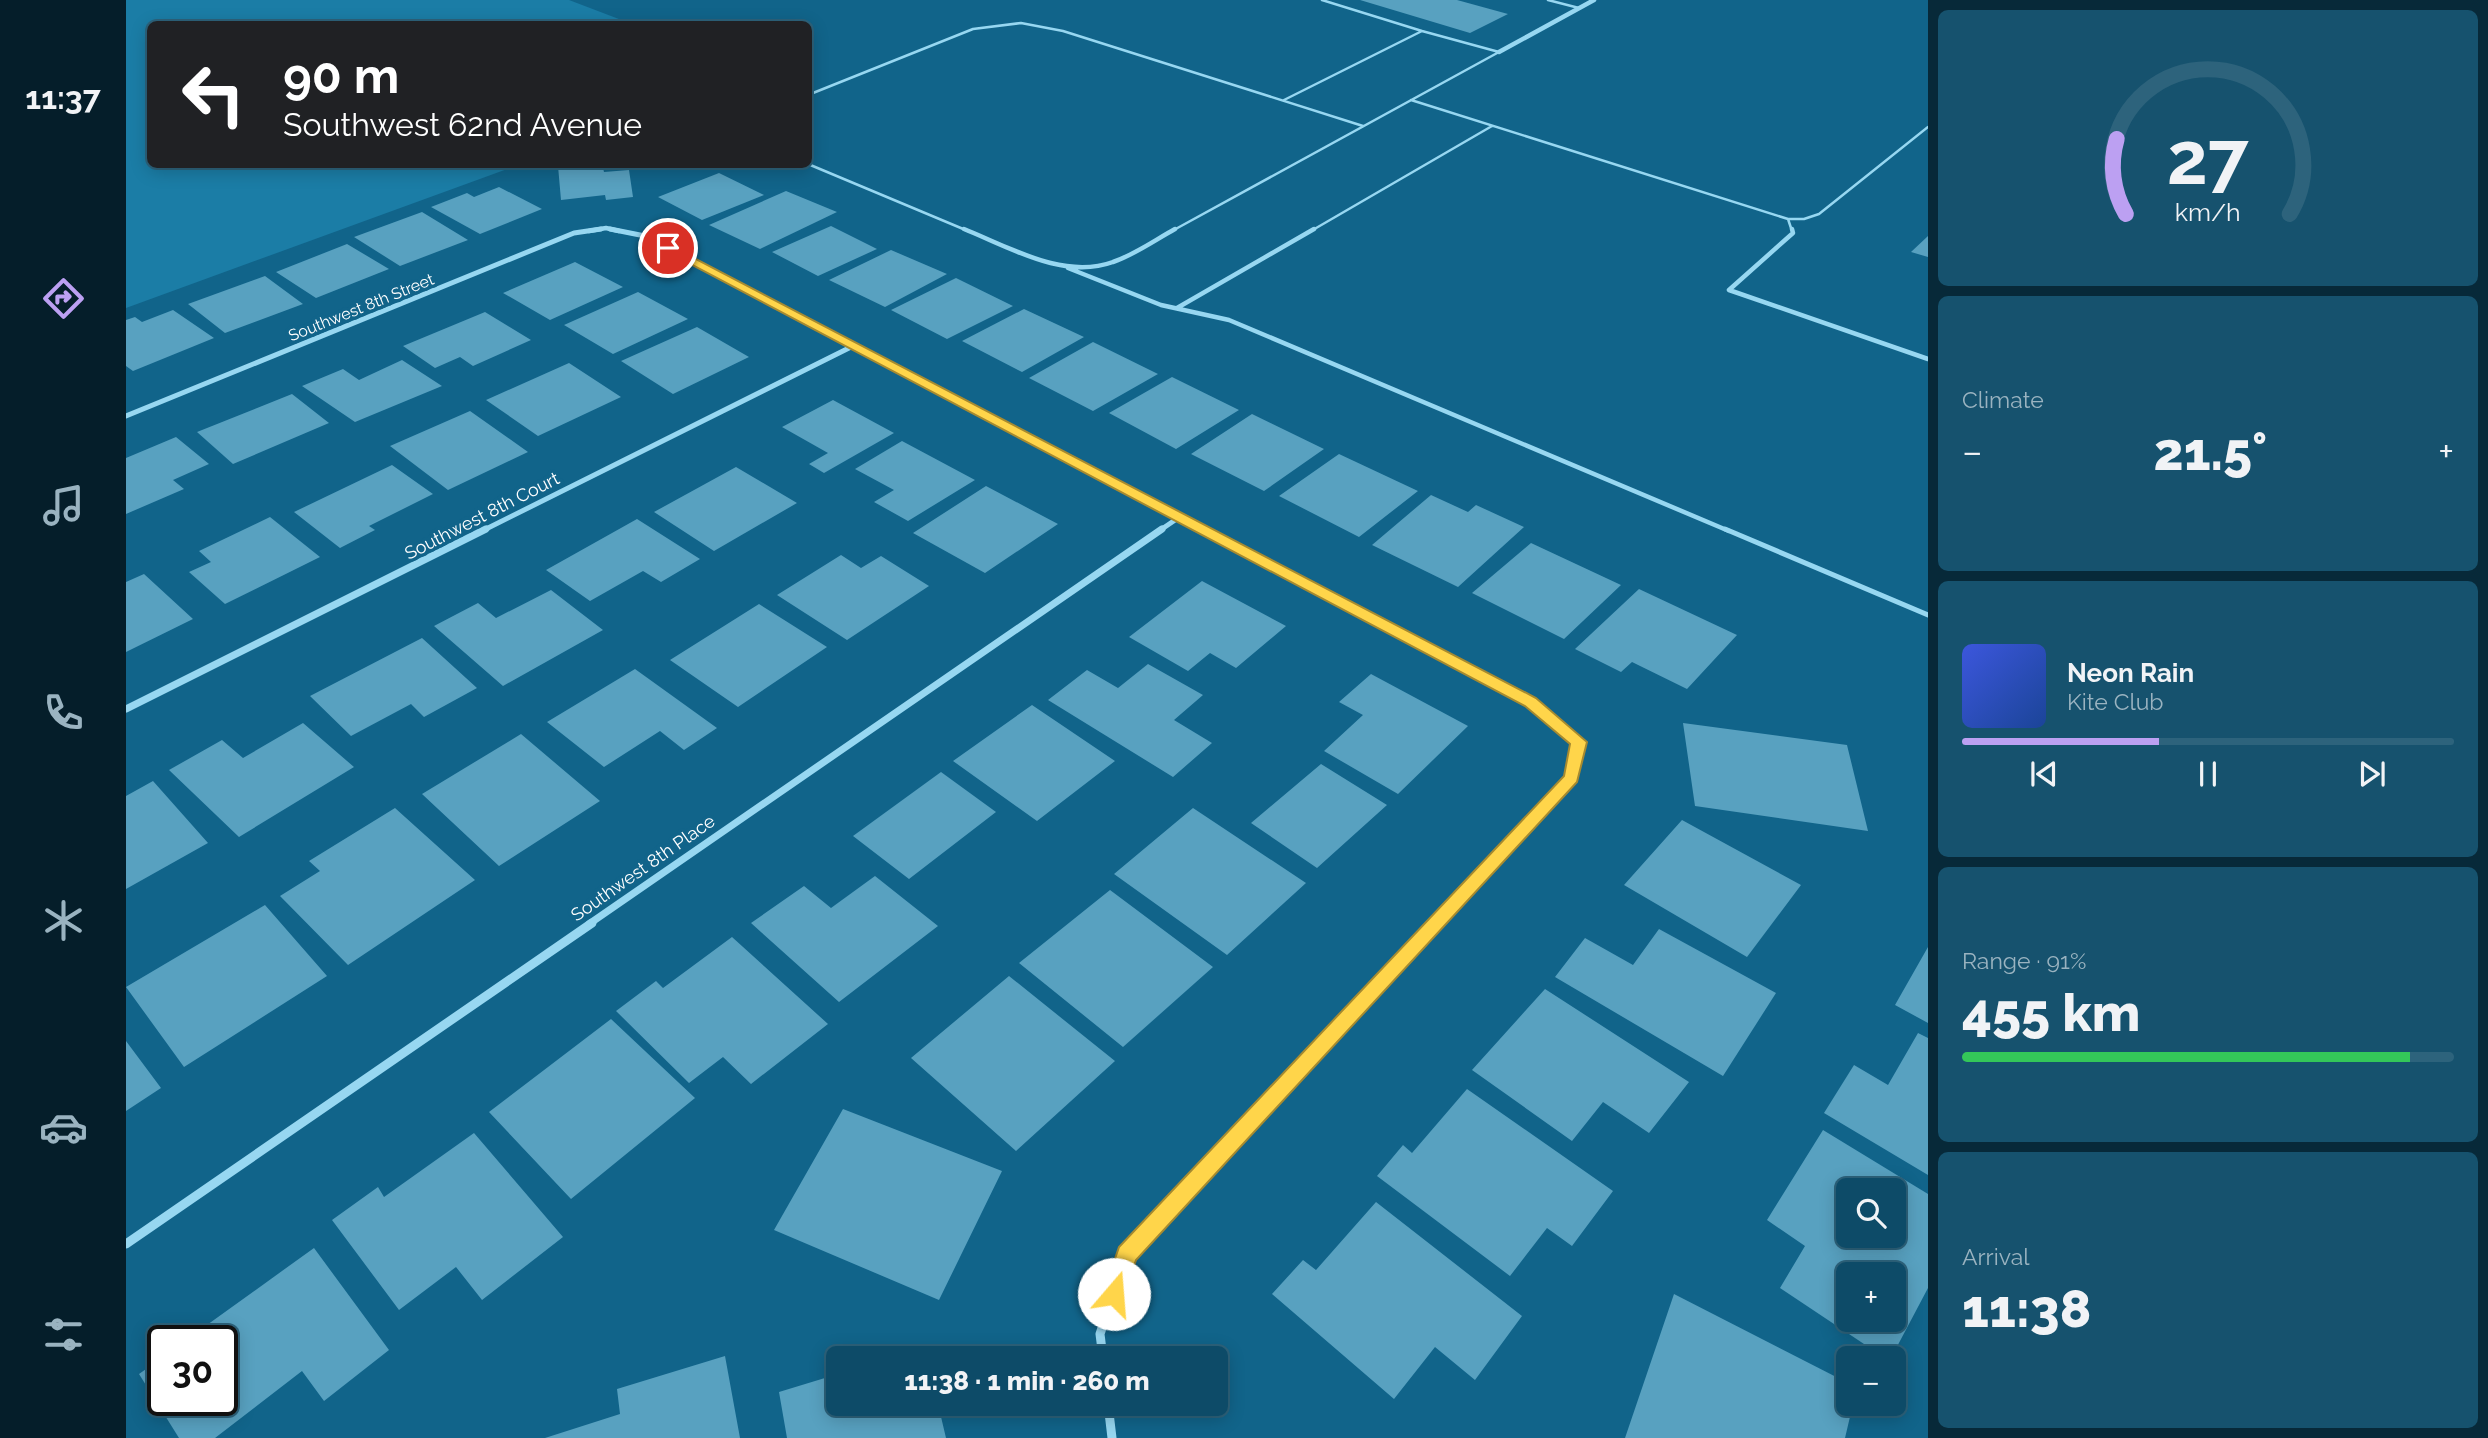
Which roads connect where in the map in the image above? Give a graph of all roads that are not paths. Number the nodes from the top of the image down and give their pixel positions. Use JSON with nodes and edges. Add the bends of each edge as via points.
{"nodes":[{"id":1,"x":1322,"y":0,"type":"edge"},
{"id":2,"x":1548,"y":0,"type":"edge"},
{"id":3,"x":1594,"y":0,"type":"edge"},
{"id":4,"x":1579,"y":8,"type":"junction"},
{"id":5,"x":1422,"y":31,"type":"junction"},
{"id":6,"x":1499,"y":52,"type":"junction"},
{"id":7,"x":812,"y":93,"type":"edge"},
{"id":8,"x":1284,"y":100,"type":"junction"},
{"id":9,"x":1411,"y":100,"type":"junction"},
{"id":10,"x":1363,"y":126,"type":"junction"},
{"id":11,"x":1492,"y":126,"type":"junction"},
{"id":12,"x":1928,"y":127,"type":"edge"},
{"id":13,"x":812,"y":166,"type":"edge"},
{"id":14,"x":1788,"y":219,"type":"junction"},
{"id":15,"x":1068,"y":268,"type":"junction"},
{"id":16,"x":1176,"y":309,"type":"junction"},
{"id":17,"x":851,"y":347,"type":"junction"},
{"id":18,"x":1928,"y":359,"type":"edge"},
{"id":19,"x":126,"y":416,"type":"edge"},
{"id":20,"x":1178,"y":518,"type":"junction"},
{"id":21,"x":1928,"y":615,"type":"edge"},
{"id":22,"x":126,"y":709,"type":"edge"},
{"id":23,"x":126,"y":1244,"type":"edge"},
{"id":24,"x":1102,"y":1346,"type":"edge"},
{"id":25,"x":1109,"y":1416,"type":"edge"},
{"id":26,"x":1112,"y":1438,"type":"edge"}],
"edges":[{"from":1,"to":5,"type":"lane"},
{"from":2,"to":4,"type":"lane"},
{"from":3,"to":4,"type":"street"},
{"from":4,"to":6,"type":"street"},
{"from":5,"to":6,"type":"lane"},
{"from":5,"to":8,"type":"lane"},
{"from":6,"to":9,"type":"lane"},
{"from":7,"to":8,"type":"lane","via":[[973,29],[1021,23],[1063,31]]},
{"from":8,"to":10,"type":"lane"},
{"from":9,"to":10,"type":"lane"},
{"from":9,"to":11,"type":"lane"},
{"from":10,"to":15,"type":"lane","via":[[1114,262]]},
{"from":11,"to":14,"type":"lane"},
{"from":11,"to":16,"type":"lane"},
{"from":12,"to":14,"type":"lane","via":[[1819,214]]},
{"from":13,"to":15,"type":"lane"},
{"from":14,"to":18,"type":"lane","via":[[1793,233],[1729,290]]},
{"from":15,"to":16,"type":"lane"},
{"from":16,"to":21,"type":"lane","via":[[1229,320]]},
{"from":17,"to":19,"type":"street","name":"Southwest 8th Street","via":[[645,236],[606,228],[574,233]]},
{"from":17,"to":20,"type":"street"},
{"from":17,"to":22,"type":"street","name":"Southwest 8th Court"},
{"from":20,"to":23,"type":"street","name":"Southwest 8th Place"},
{"from":20,"to":24,"type":"street","via":[[1530,702],[1578,742],[1572,778],[1127,1254],[1101,1334]]},
{"from":25,"to":26,"type":"street"}]}
